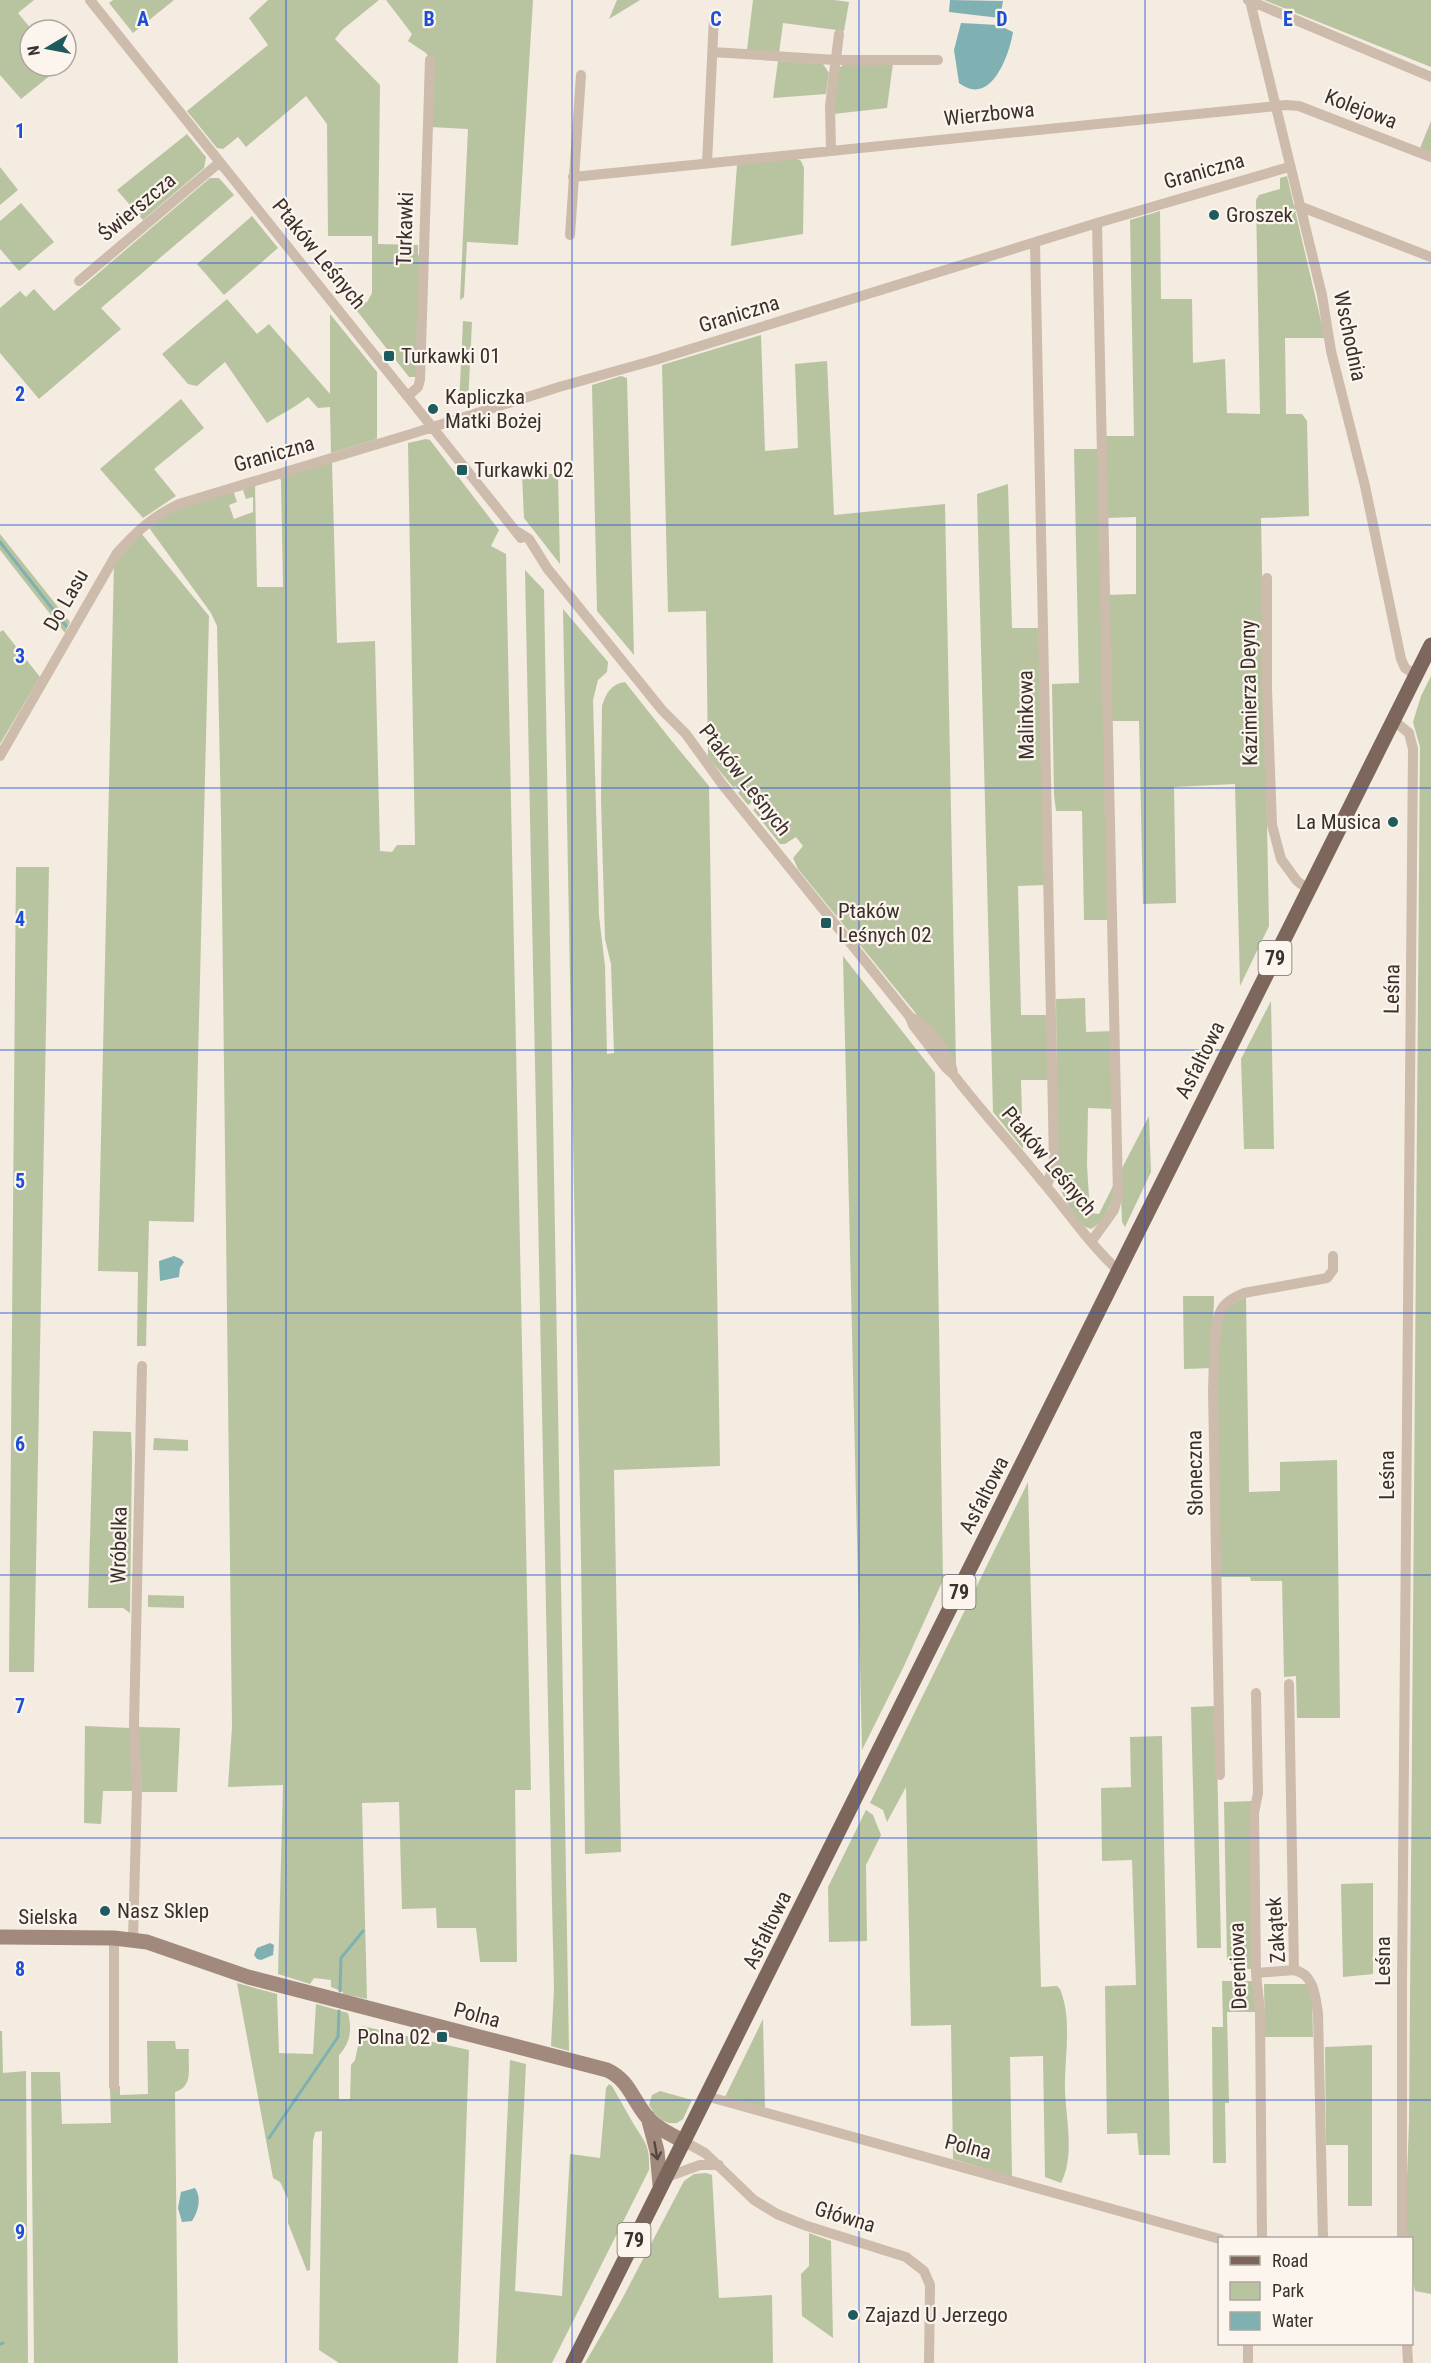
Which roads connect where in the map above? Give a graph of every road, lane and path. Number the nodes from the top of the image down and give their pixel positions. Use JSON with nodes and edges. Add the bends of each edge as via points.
{"nodes":[{"id":1,"x":90,"y":0,"type":"edge"},
{"id":2,"x":1249,"y":1,"type":"edge"},
{"id":3,"x":714,"y":17,"type":"dead end"},
{"id":4,"x":839,"y":34,"type":"dead end"},
{"id":5,"x":713,"y":52,"type":"junction"},
{"id":6,"x":430,"y":60,"type":"dead end"},
{"id":7,"x":835,"y":60,"type":"junction"},
{"id":8,"x":938,"y":60,"type":"dead end"},
{"id":9,"x":581,"y":75,"type":"dead end"},
{"id":10,"x":1431,"y":78,"type":"edge"},
{"id":11,"x":1276,"y":106,"type":"junction"},
{"id":12,"x":831,"y":150,"type":"junction"},
{"id":13,"x":1431,"y":157,"type":"edge"},
{"id":14,"x":220,"y":162,"type":"junction"},
{"id":15,"x":707,"y":163,"type":"junction"},
{"id":16,"x":1289,"y":167,"type":"junction"},
{"id":17,"x":573,"y":177,"type":"junction"},
{"id":18,"x":1299,"y":206,"type":"junction"},
{"id":19,"x":1097,"y":223,"type":"junction"},
{"id":20,"x":570,"y":236,"type":"dead end"},
{"id":21,"x":1035,"y":242,"type":"junction"},
{"id":22,"x":1431,"y":257,"type":"edge"},
{"id":23,"x":79,"y":281,"type":"dead end"},
{"id":24,"x":409,"y":395,"type":"junction"},
{"id":25,"x":433,"y":426,"type":"junction"},
{"id":26,"x":200,"y":496,"type":"joint"},
{"id":27,"x":1267,"y":578,"type":"dead end"},
{"id":28,"x":1431,"y":645,"type":"edge"},
{"id":29,"x":1416,"y":675,"type":"junction"},
{"id":30,"x":1393,"y":720,"type":"junction"},
{"id":31,"x":0,"y":756,"type":"edge"},
{"id":32,"x":1309,"y":890,"type":"junction"},
{"id":33,"x":1047,"y":1186,"type":"junction"},
{"id":34,"x":1091,"y":1242,"type":"junction"},
{"id":35,"x":1333,"y":1256,"type":"dead end"},
{"id":36,"x":1119,"y":1271,"type":"junction"},
{"id":37,"x":142,"y":1366,"type":"dead end"},
{"id":38,"x":1289,"y":1684,"type":"dead end"},
{"id":39,"x":1256,"y":1693,"type":"dead end"},
{"id":40,"x":1220,"y":1775,"type":"dead end"},
{"id":41,"x":0,"y":1937,"type":"edge"},
{"id":42,"x":114,"y":1938,"type":"junction"},
{"id":43,"x":133,"y":1939,"type":"junction"},
{"id":44,"x":1294,"y":1970,"type":"junction"},
{"id":45,"x":234,"y":1973,"type":"joint"},
{"id":46,"x":1256,"y":1973,"type":"junction"},
{"id":47,"x":114,"y":2085,"type":"dead end"},
{"id":48,"x":706,"y":2096,"type":"junction"},
{"id":49,"x":648,"y":2117,"type":"junction"},
{"id":50,"x":683,"y":2140,"type":"junction"},
{"id":51,"x":719,"y":2165,"type":"junction"},
{"id":52,"x":662,"y":2182,"type":"junction"},
{"id":53,"x":1262,"y":2237,"type":"edge"},
{"id":54,"x":1323,"y":2237,"type":"edge"},
{"id":55,"x":1402,"y":2237,"type":"edge"},
{"id":56,"x":1218,"y":2238,"type":"edge"},
{"id":57,"x":1248,"y":2345,"type":"edge"},
{"id":58,"x":1407,"y":2345,"type":"edge"},
{"id":59,"x":573,"y":2363,"type":"edge"},
{"id":60,"x":929,"y":2363,"type":"edge"},
{"id":61,"x":1248,"y":2363,"type":"edge"},
{"id":62,"x":1408,"y":2363,"type":"edge"}],
"edges":[{"from":1,"to":14,"type":"street","name":"Ptaków Leśnych"},
{"from":2,"to":10,"type":"street"},
{"from":2,"to":11,"type":"street","name":"Wschodnia"},
{"from":3,"to":5,"type":"street"},
{"from":4,"to":7,"type":"street"},
{"from":5,"to":7,"type":"street"},
{"from":5,"to":15,"type":"street"},
{"from":6,"to":24,"type":"street","name":"Turkawki","via":[[420,380]]},
{"from":7,"to":8,"type":"street"},
{"from":7,"to":12,"type":"street"},
{"from":9,"to":17,"type":"street"},
{"from":11,"to":12,"type":"street","name":"Wierzbowa"},
{"from":11,"to":13,"type":"street","name":"Kolejowa","via":[[1299,106]]},
{"from":11,"to":16,"type":"street","name":"Wschodnia"},
{"from":12,"to":15,"type":"street","name":"Wierzbowa"},
{"from":14,"to":23,"type":"street","name":"Świerszcza"},
{"from":14,"to":24,"type":"street","name":"Ptaków Leśnych"},
{"from":15,"to":17,"type":"street","name":"Wierzbowa"},
{"from":16,"to":18,"type":"street","name":"Wschodnia"},
{"from":16,"to":19,"type":"street","name":"Graniczna"},
{"from":17,"to":20,"type":"street"},
{"from":18,"to":22,"type":"street"},
{"from":18,"to":29,"type":"street","name":"Wschodnia","via":[[1401,659],[1405,668]]},
{"from":19,"to":21,"type":"street","name":"Graniczna"},
{"from":19,"to":34,"type":"street","via":[[1118,1195],[1114,1210]]},
{"from":21,"to":25,"type":"street","name":"Graniczna"},
{"from":21,"to":33,"type":"street","name":"Malinkowa","via":[[1054,1163]]},
{"from":24,"to":25,"type":"street","name":"Ptaków Leśnych"},
{"from":25,"to":26,"type":"street","name":"Graniczna"},
{"from":25,"to":33,"type":"street","name":"Ptaków Leśnych","via":[[518,532],[529,539],[547,568],[686,734],[910,1017],[916,1018],[937,1042],[953,1074],[986,1118]]},
{"from":26,"to":31,"type":"street","name":"Do Lasu","via":[[163,511],[141,526],[117,553]]},
{"from":27,"to":32,"type":"street","name":"Kazimierza Deyny","via":[[1272,825],[1281,859]]},
{"from":28,"to":29,"type":"main road","name":"Asfaltowa","number":"79"},
{"from":29,"to":30,"type":"main road","name":"Asfaltowa","number":"79"},
{"from":30,"to":32,"type":"main road","name":"Asfaltowa","number":"79"},
{"from":30,"to":55,"type":"street","name":"Leśna","via":[[1409,732],[1413,749]]},
{"from":32,"to":36,"type":"main road","name":"Asfaltowa","number":"79"},
{"from":33,"to":34,"type":"street","name":"Ptaków Leśnych"},
{"from":34,"to":36,"type":"street","name":"Ptaków Leśnych"},
{"from":35,"to":40,"type":"street","name":"Słoneczna","via":[[1333,1270],[1327,1278],[1244,1293],[1225,1303],[1218,1320],[1213,1390]]},
{"from":36,"to":48,"type":"main road","name":"Asfaltowa","number":"79"},
{"from":37,"to":43,"type":"street","name":"Wróbelka"},
{"from":38,"to":44,"type":"street","name":"Zakątek"},
{"from":39,"to":46,"type":"street","name":"Dereniowa"},
{"from":41,"to":42,"type":"street","name":"Sielska"},
{"from":42,"to":43,"type":"street","name":"Sielska"},
{"from":42,"to":47,"type":"street"},
{"from":43,"to":45,"type":"street","name":"Sielska","via":[[177,1950]]},
{"from":44,"to":46,"type":"street"},
{"from":44,"to":54,"type":"street","name":"Zakątek","via":[[1309,1979],[1318,2013]]},
{"from":45,"to":49,"type":"street","name":"Polna","via":[[606,2070],[625,2082]]},
{"from":46,"to":53,"type":"street","name":"Dereniowa","via":[[1260,2012]]},
{"from":48,"to":50,"type":"main road","name":"Asfaltowa","number":"79"},
{"from":48,"to":56,"type":"street","name":"Polna"},
{"from":49,"to":50,"type":"street","name":"Polna"},
{"from":49,"to":52,"type":"street","one_way":true},
{"from":50,"to":51,"type":"street","name":"Główna"},
{"from":50,"to":52,"type":"main road","name":"Asfaltowa","number":"79"},
{"from":51,"to":52,"type":"street","via":[[700,2165]]},
{"from":51,"to":60,"type":"street","name":"Główna","via":[[754,2200],[777,2214],[896,2254],[920,2266],[931,2292]]},
{"from":52,"to":59,"type":"main road","name":"Asfaltowa","number":"79"},
{"from":57,"to":61,"type":"street"},
{"from":58,"to":62,"type":"street"}]}
